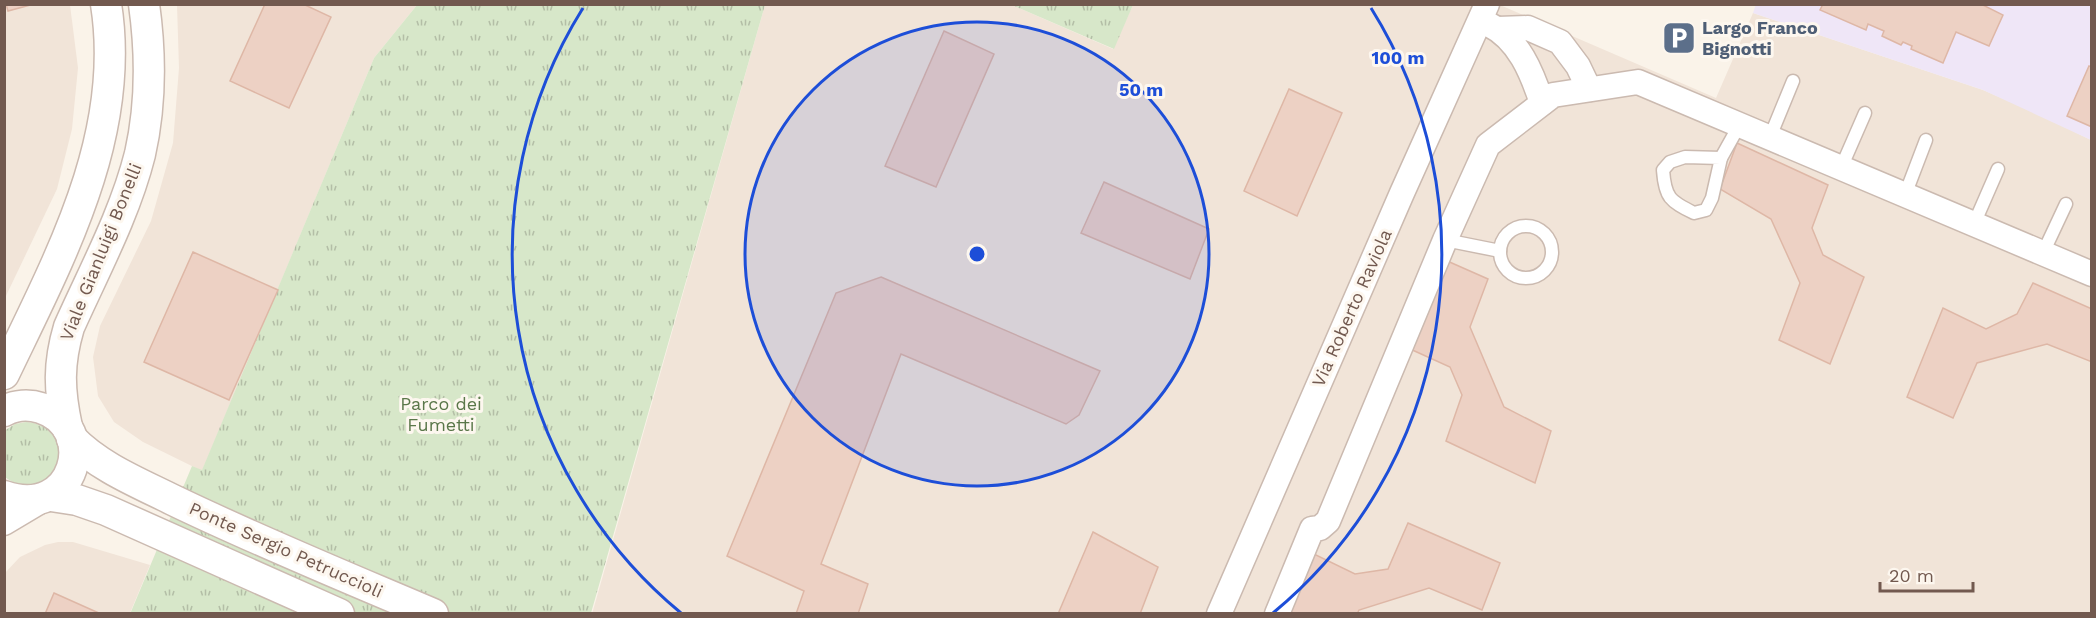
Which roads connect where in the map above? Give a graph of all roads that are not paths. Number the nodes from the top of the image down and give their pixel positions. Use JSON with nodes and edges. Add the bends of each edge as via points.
{"nodes":[{"id":1,"x":105,"y":4,"type":"edge"},
{"id":2,"x":144,"y":4,"type":"edge"},
{"id":3,"x":1489,"y":18,"type":"edge"},
{"id":4,"x":1793,"y":81,"type":"dead end"},
{"id":5,"x":1589,"y":89,"type":"junction"},
{"id":6,"x":1542,"y":103,"type":"junction"},
{"id":7,"x":1865,"y":113,"type":"dead end"},
{"id":8,"x":1740,"y":124,"type":"junction"},
{"id":9,"x":1770,"y":138,"type":"junction"},
{"id":10,"x":1926,"y":140,"type":"dead end"},
{"id":11,"x":1721,"y":158,"type":"junction"},
{"id":12,"x":1841,"y":168,"type":"junction"},
{"id":13,"x":1998,"y":169,"type":"dead end"},
{"id":14,"x":1905,"y":195,"type":"junction"},
{"id":15,"x":2066,"y":204,"type":"dead end"},
{"id":16,"x":1974,"y":224,"type":"junction"},
{"id":17,"x":1445,"y":240,"type":"junction"},
{"id":18,"x":1500,"y":251,"type":"junction"},
{"id":19,"x":2043,"y":254,"type":"junction"},
{"id":20,"x":2091,"y":274,"type":"edge"},
{"id":21,"x":4,"y":374,"type":"edge"},
{"id":22,"x":4,"y":411,"type":"edge"},
{"id":23,"x":70,"y":433,"type":"junction"},
{"id":24,"x":51,"y":495,"type":"junction"},
{"id":25,"x":4,"y":496,"type":"edge"},
{"id":26,"x":4,"y":523,"type":"edge"},
{"id":27,"x":339,"y":614,"type":"edge"},
{"id":28,"x":433,"y":614,"type":"edge"},
{"id":29,"x":1219,"y":614,"type":"edge"},
{"id":30,"x":1277,"y":614,"type":"edge"}],
"edges":[{"from":1,"to":21,"type":"street","name":"Viale Gianluigi Bonelli","via":[[110,66],[97,155],[64,243]]},
{"from":2,"to":23,"type":"street","name":"Viale Gianluigi Bonelli","via":[[149,87],[142,143],[127,194],[62,348],[61,400]]},
{"from":3,"to":5,"type":"street","via":[[1528,28],[1560,42]]},
{"from":3,"to":6,"type":"street","via":[[1532,72]]},
{"from":3,"to":29,"type":"street","name":"Via Roberto Raviola","via":[[1402,192]]},
{"from":4,"to":9,"type":"lane"},
{"from":5,"to":6,"type":"street","via":[[1553,95]]},
{"from":5,"to":8,"type":"street","via":[[1638,82]]},
{"from":6,"to":17,"type":"street","via":[[1488,145]]},
{"from":7,"to":12,"type":"lane"},
{"from":8,"to":9,"type":"street"},
{"from":8,"to":11,"type":"lane"},
{"from":9,"to":12,"type":"street"},
{"from":10,"to":14,"type":"lane"},
{"from":11,"to":11,"type":"lane","via":[[1706,210],[1694,213],[1672,202],[1664,190],[1663,170],[1670,162],[1685,157]]},
{"from":12,"to":14,"type":"street"},
{"from":13,"to":16,"type":"lane"},
{"from":14,"to":16,"type":"street"},
{"from":15,"to":19,"type":"lane"},
{"from":16,"to":19,"type":"street"},
{"from":17,"to":18,"type":"lane"},
{"from":17,"to":30,"type":"street","via":[[1328,521],[1312,529]]},
{"from":18,"to":18,"type":"lane","via":[[1501,260],[1512,274],[1530,278],[1545,270],[1552,254],[1551,244],[1540,231],[1522,227],[1507,235]]},
{"from":19,"to":20,"type":"street"},
{"from":22,"to":23,"type":"street","name":"Ponte Sergio Petruccioli","via":[[20,406],[47,410]]},
{"from":23,"to":24,"type":"street","name":"Viale Gianluigi Bonelli","via":[[75,455],[72,471]]},
{"from":23,"to":28,"type":"street","name":"Ponte Sergio Petruccioli","via":[[101,462],[173,500]]},
{"from":24,"to":25,"type":"street","via":[[35,501]]},
{"from":24,"to":26,"type":"street"},
{"from":24,"to":27,"type":"street","name":"Ponte Sergio Petruccioli","via":[[91,505],[158,532]]}]}
